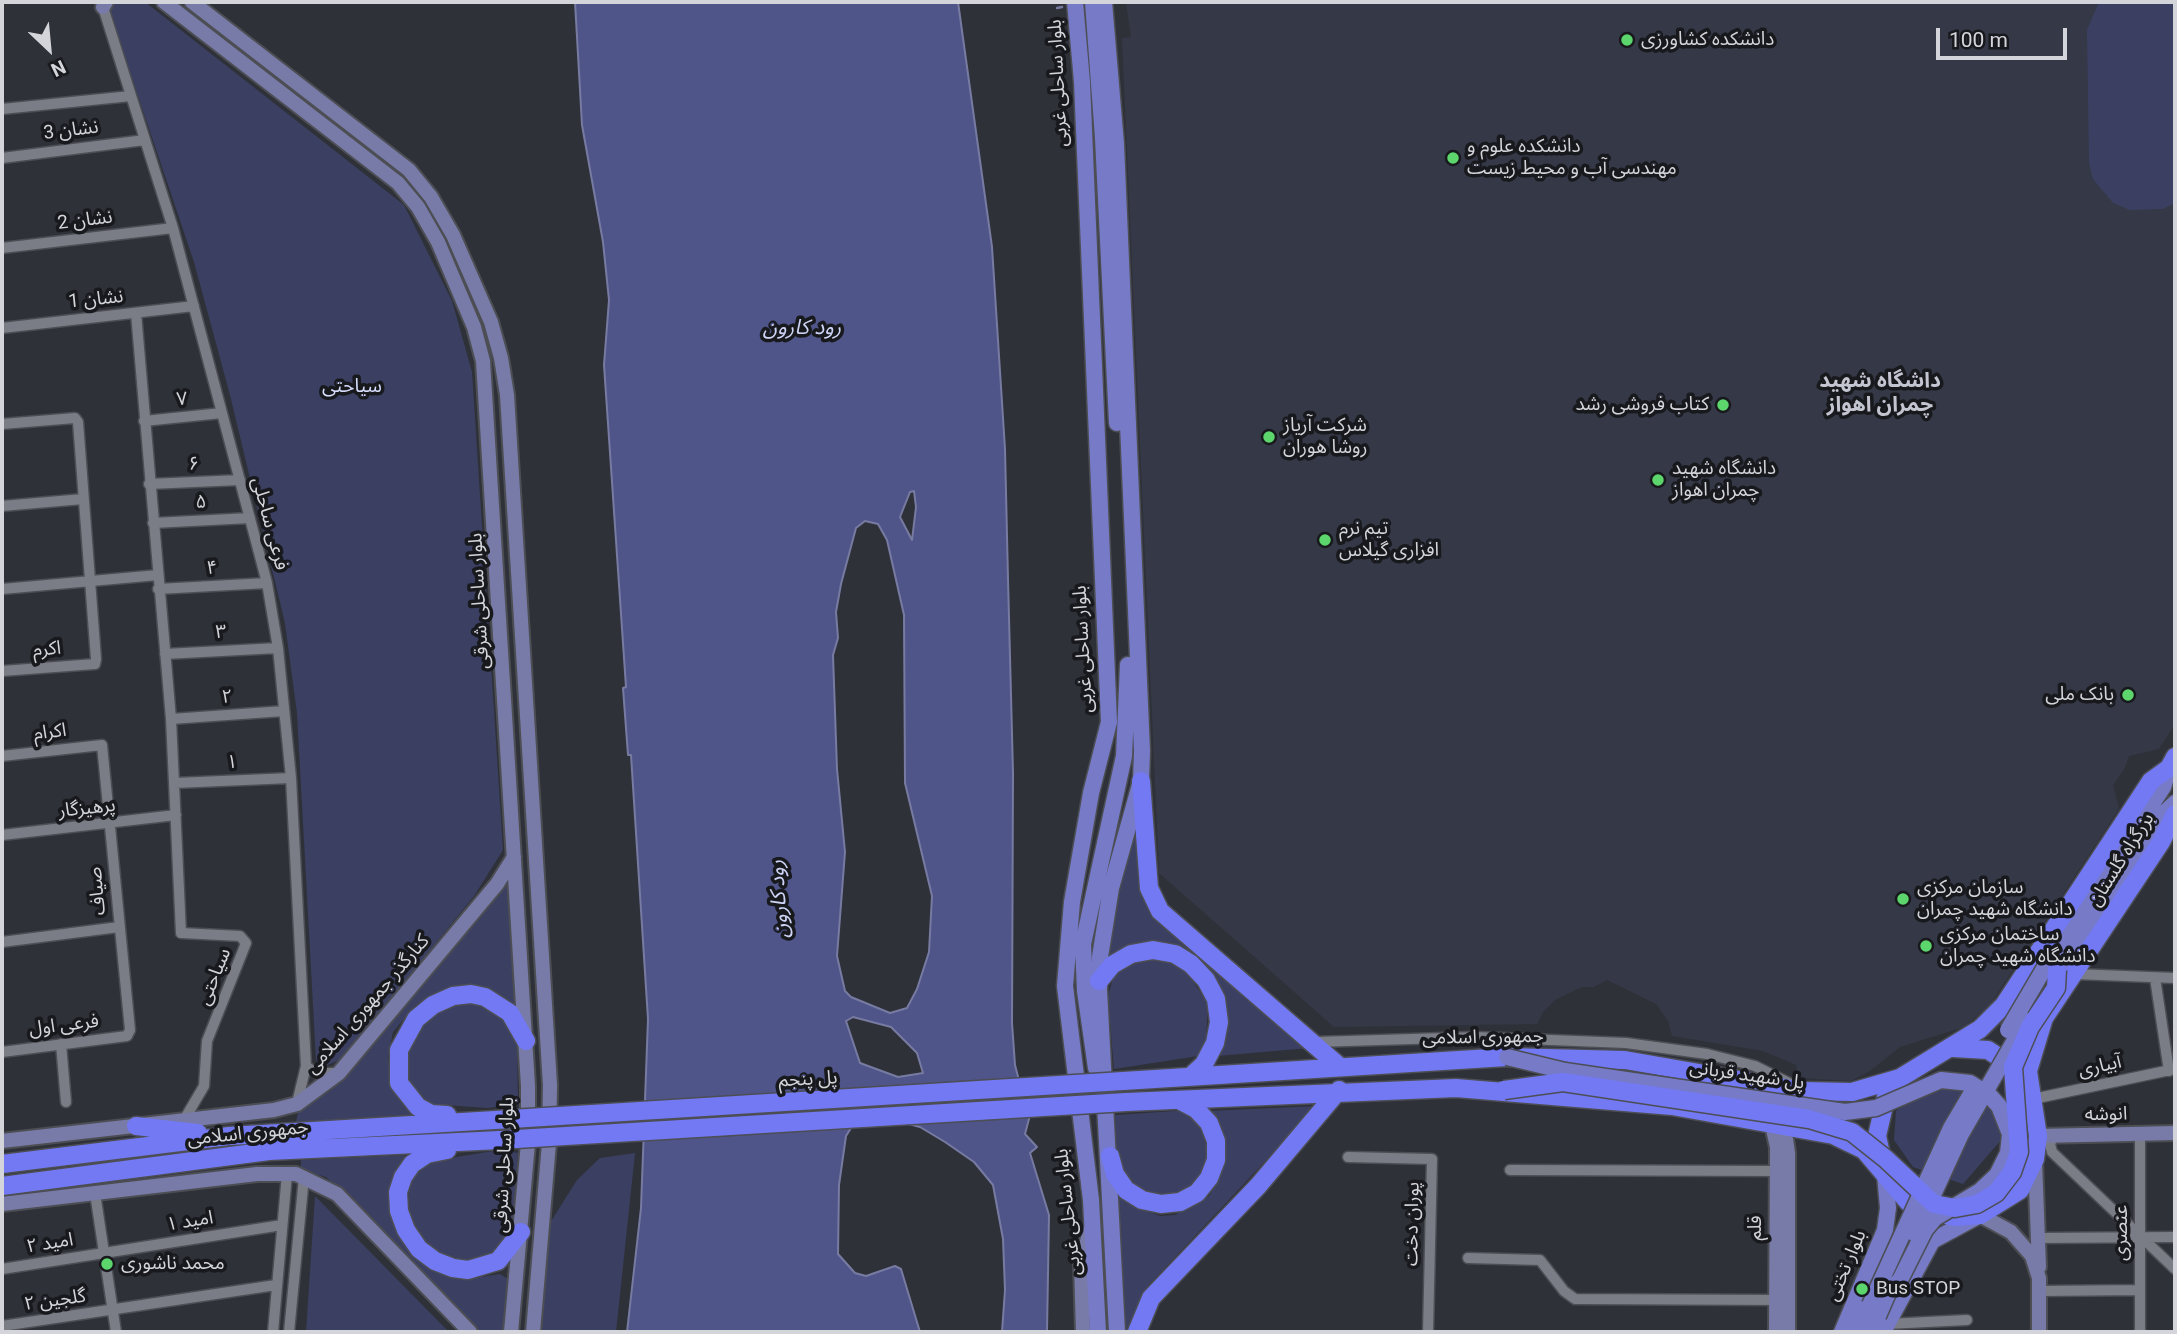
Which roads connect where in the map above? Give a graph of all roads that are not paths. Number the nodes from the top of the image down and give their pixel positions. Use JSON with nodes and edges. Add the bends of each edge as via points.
{"nodes":[{"id":1,"x":164,"y":2,"type":"edge"},
{"id":2,"x":192,"y":2,"type":"edge"},
{"id":3,"x":1075,"y":2,"type":"edge"},
{"id":4,"x":1093,"y":2,"type":"edge"},
{"id":5,"x":1104,"y":2,"type":"edge"},
{"id":6,"x":103,"y":3,"type":"edge"},
{"id":7,"x":131,"y":96,"type":"junction"},
{"id":8,"x":2,"y":109,"type":"edge"},
{"id":9,"x":145,"y":139,"type":"junction"},
{"id":10,"x":2,"y":158,"type":"edge"},
{"id":11,"x":173,"y":228,"type":"junction"},
{"id":12,"x":2,"y":248,"type":"edge"},
{"id":13,"x":194,"y":306,"type":"junction"},
{"id":14,"x":136,"y":313,"type":"junction"},
{"id":15,"x":2,"y":328,"type":"edge"},
{"id":16,"x":222,"y":414,"type":"junction"},
{"id":17,"x":144,"y":421,"type":"junction"},
{"id":18,"x":2,"y":424,"type":"edge"},
{"id":19,"x":240,"y":480,"type":"junction"},
{"id":20,"x":149,"y":484,"type":"junction"},
{"id":21,"x":83,"y":499,"type":"junction"},
{"id":22,"x":2,"y":506,"type":"edge"},
{"id":23,"x":250,"y":517,"type":"junction"},
{"id":24,"x":153,"y":523,"type":"junction"},
{"id":25,"x":158,"y":575,"type":"junction"},
{"id":26,"x":89,"y":582,"type":"junction"},
{"id":27,"x":267,"y":583,"type":"junction"},
{"id":28,"x":2,"y":589,"type":"edge"},
{"id":29,"x":158,"y":589,"type":"junction"},
{"id":30,"x":278,"y":648,"type":"junction"},
{"id":31,"x":165,"y":654,"type":"junction"},
{"id":32,"x":2,"y":671,"type":"edge"},
{"id":33,"x":284,"y":712,"type":"junction"},
{"id":34,"x":171,"y":719,"type":"junction"},
{"id":35,"x":102,"y":745,"type":"joint"},
{"id":36,"x":2,"y":756,"type":"edge"},
{"id":37,"x":2172,"y":762,"type":"edge"},
{"id":38,"x":291,"y":778,"type":"junction"},
{"id":39,"x":1141,"y":781,"type":"junction"},
{"id":40,"x":175,"y":783,"type":"junction"},
{"id":41,"x":2175,"y":803,"type":"edge"},
{"id":42,"x":2175,"y":814,"type":"edge"},
{"id":43,"x":176,"y":816,"type":"junction"},
{"id":44,"x":110,"y":824,"type":"junction"},
{"id":45,"x":2,"y":835,"type":"edge"},
{"id":46,"x":534,"y":836,"type":"junction"},
{"id":47,"x":513,"y":837,"type":"junction"},
{"id":48,"x":2168,"y":844,"type":"edge"},
{"id":49,"x":515,"y":855,"type":"junction"},
{"id":50,"x":119,"y":927,"type":"junction"},
{"id":51,"x":2,"y":942,"type":"edge"},
{"id":52,"x":2060,"y":969,"type":"junction"},
{"id":53,"x":2155,"y":978,"type":"junction"},
{"id":54,"x":2175,"y":978,"type":"edge"},
{"id":55,"x":1099,"y":981,"type":"junction"},
{"id":56,"x":130,"y":1033,"type":"joint"},
{"id":57,"x":526,"y":1041,"type":"junction"},
{"id":58,"x":1310,"y":1042,"type":"junction"},
{"id":59,"x":61,"y":1044,"type":"junction"},
{"id":60,"x":1947,"y":1050,"type":"junction"},
{"id":61,"x":2,"y":1052,"type":"edge"},
{"id":62,"x":1507,"y":1056,"type":"junction"},
{"id":63,"x":306,"y":1066,"type":"junction"},
{"id":64,"x":1339,"y":1066,"type":"junction"},
{"id":65,"x":2172,"y":1070,"type":"edge"},
{"id":66,"x":339,"y":1073,"type":"junction"},
{"id":67,"x":1191,"y":1076,"type":"junction"},
{"id":68,"x":1900,"y":1078,"type":"junction"},
{"id":69,"x":1123,"y":1081,"type":"joint"},
{"id":70,"x":1339,"y":1090,"type":"junction"},
{"id":71,"x":1504,"y":1090,"type":"junction"},
{"id":72,"x":1802,"y":1091,"type":"junction"},
{"id":73,"x":1841,"y":1093,"type":"junction"},
{"id":74,"x":2031,"y":1095,"type":"junction"},
{"id":75,"x":1179,"y":1100,"type":"junction"},
{"id":76,"x":66,"y":1102,"type":"dead end"},
{"id":77,"x":297,"y":1104,"type":"junction"},
{"id":78,"x":184,"y":1120,"type":"junction"},
{"id":79,"x":495,"y":1120,"type":"junction"},
{"id":80,"x":1772,"y":1124,"type":"junction"},
{"id":81,"x":1108,"y":1125,"type":"junction"},
{"id":82,"x":136,"y":1126,"type":"junction"},
{"id":83,"x":2140,"y":1133,"type":"junction"},
{"id":84,"x":2175,"y":1133,"type":"edge"},
{"id":85,"x":2,"y":1134,"type":"edge"},
{"id":86,"x":1833,"y":1135,"type":"junction"},
{"id":87,"x":229,"y":1136,"type":"junction"},
{"id":88,"x":2046,"y":1136,"type":"junction"},
{"id":89,"x":500,"y":1140,"type":"junction"},
{"id":90,"x":2,"y":1141,"type":"edge"},
{"id":91,"x":1110,"y":1156,"type":"junction"},
{"id":92,"x":1348,"y":1157,"type":"dead end"},
{"id":93,"x":2035,"y":1159,"type":"junction"},
{"id":94,"x":191,"y":1161,"type":"junction"},
{"id":95,"x":2,"y":1164,"type":"edge"},
{"id":96,"x":1510,"y":1170,"type":"dead end"},
{"id":97,"x":1776,"y":1171,"type":"junction"},
{"id":98,"x":287,"y":1174,"type":"junction"},
{"id":99,"x":1885,"y":1174,"type":"junction"},
{"id":100,"x":304,"y":1177,"type":"junction"},
{"id":101,"x":162,"y":1185,"type":"junction"},
{"id":102,"x":2,"y":1186,"type":"edge"},
{"id":103,"x":94,"y":1193,"type":"junction"},
{"id":104,"x":2,"y":1204,"type":"edge"},
{"id":105,"x":1980,"y":1215,"type":"junction"},
{"id":106,"x":1092,"y":1222,"type":"junction"},
{"id":107,"x":282,"y":1226,"type":"junction"},
{"id":108,"x":521,"y":1232,"type":"junction"},
{"id":109,"x":2140,"y":1237,"type":"junction"},
{"id":110,"x":2175,"y":1237,"type":"edge"},
{"id":111,"x":2039,"y":1238,"type":"junction"},
{"id":112,"x":104,"y":1253,"type":"junction"},
{"id":113,"x":1468,"y":1258,"type":"dead end"},
{"id":114,"x":2,"y":1269,"type":"edge"},
{"id":115,"x":1870,"y":1269,"type":"junction"},
{"id":116,"x":2175,"y":1269,"type":"edge"},
{"id":117,"x":276,"y":1285,"type":"junction"},
{"id":118,"x":1906,"y":1285,"type":"junction"},
{"id":119,"x":2039,"y":1285,"type":"junction"},
{"id":120,"x":2140,"y":1290,"type":"junction"},
{"id":121,"x":1887,"y":1294,"type":"junction"},
{"id":122,"x":1782,"y":1300,"type":"junction"},
{"id":123,"x":112,"y":1311,"type":"junction"},
{"id":124,"x":1880,"y":1319,"type":"edge"},
{"id":125,"x":1967,"y":1320,"type":"dead end"},
{"id":126,"x":2,"y":1326,"type":"edge"},
{"id":127,"x":116,"y":1332,"type":"edge"},
{"id":128,"x":273,"y":1332,"type":"edge"},
{"id":129,"x":289,"y":1332,"type":"edge"},
{"id":130,"x":470,"y":1332,"type":"edge"},
{"id":131,"x":511,"y":1332,"type":"edge"},
{"id":132,"x":533,"y":1332,"type":"edge"},
{"id":133,"x":1083,"y":1332,"type":"edge"},
{"id":134,"x":1098,"y":1332,"type":"edge"},
{"id":135,"x":1117,"y":1332,"type":"edge"},
{"id":136,"x":1137,"y":1332,"type":"edge"},
{"id":137,"x":1428,"y":1332,"type":"edge"},
{"id":138,"x":1776,"y":1332,"type":"edge"},
{"id":139,"x":1788,"y":1332,"type":"edge"},
{"id":140,"x":1842,"y":1332,"type":"edge"},
{"id":141,"x":1857,"y":1332,"type":"edge"},
{"id":142,"x":1871,"y":1332,"type":"edge"},
{"id":143,"x":2039,"y":1332,"type":"edge"},
{"id":144,"x":2140,"y":1332,"type":"edge"}],
"edges":[{"from":1,"to":47,"type":"main road","name":"بلوار ساحلی شرقی","via":[[398,183],[418,207],[456,282],[480,350],[487,396]]},
{"from":2,"to":46,"type":"main road","name":"بلوار ساحلی شرقی","via":[[409,170],[431,197],[472,276],[501,358],[507,395]]},
{"from":3,"to":106,"type":"main road","name":"بلوار ساحلی غربی","via":[[1109,722],[1072,902],[1065,986]]},
{"from":4,"to":81,"type":"main road","name":"بلوار ساحلی غربی","via":[[1129,678],[1124,756],[1083,944],[1091,1045]]},
{"from":5,"to":39,"type":"main road","name":"بلوار ساحلی غربی","via":[[1116,158]]},
{"from":6,"to":7,"type":"street","name":"فرعی ساحلی"},
{"from":7,"to":8,"type":"street"},
{"from":7,"to":9,"type":"street","name":"فرعی ساحلی"},
{"from":9,"to":10,"type":"street","name":"نشان 3"},
{"from":9,"to":11,"type":"street","name":"فرعی ساحلی"},
{"from":11,"to":12,"type":"street","name":"نشان 2"},
{"from":11,"to":13,"type":"street","name":"فرعی ساحلی"},
{"from":13,"to":14,"type":"street","name":"نشان 1"},
{"from":13,"to":16,"type":"street","name":"فرعی ساحلی"},
{"from":14,"to":15,"type":"street","name":"نشان 1"},
{"from":14,"to":17,"type":"street","name":"سیاحتی"},
{"from":16,"to":17,"type":"street","name":"۷"},
{"from":16,"to":19,"type":"street","name":"فرعی ساحلی"},
{"from":17,"to":20,"type":"street","name":"سیاحتی"},
{"from":18,"to":21,"type":"street","via":[[76,419]]},
{"from":19,"to":20,"type":"street","name":"۶"},
{"from":19,"to":23,"type":"street","name":"فرعی ساحلی"},
{"from":20,"to":24,"type":"street","name":"سیاحتی"},
{"from":21,"to":22,"type":"street"},
{"from":21,"to":26,"type":"street"},
{"from":23,"to":24,"type":"street","name":"۵"},
{"from":23,"to":27,"type":"street","name":"فرعی ساحلی"},
{"from":24,"to":25,"type":"street","name":"سیاحتی"},
{"from":25,"to":26,"type":"street"},
{"from":25,"to":29,"type":"street","name":"سیاحتی"},
{"from":26,"to":28,"type":"street"},
{"from":26,"to":32,"type":"street","name":"اکرم","via":[[95,664]]},
{"from":27,"to":29,"type":"street","name":"۴"},
{"from":27,"to":30,"type":"street","name":"فرعی ساحلی"},
{"from":29,"to":31,"type":"street","name":"سیاحتی"},
{"from":30,"to":31,"type":"street","name":"۳"},
{"from":30,"to":33,"type":"street","name":"فرعی ساحلی"},
{"from":31,"to":34,"type":"street","name":"سیاحتی"},
{"from":33,"to":34,"type":"street","name":"۲"},
{"from":33,"to":38,"type":"street","name":"فرعی ساحلی"},
{"from":34,"to":40,"type":"street","name":"سیاحتی"},
{"from":35,"to":36,"type":"street","name":"اکرام"},
{"from":35,"to":44,"type":"street","name":"صیاف"},
{"from":37,"to":52,"type":"main road","via":[[2163,787]]},
{"from":37,"to":60,"type":"highway","via":[[2151,781],[2004,1005],[1980,1029]]},
{"from":38,"to":40,"type":"street","name":"۱"},
{"from":38,"to":63,"type":"street","name":"فرعی ساحلی"},
{"from":39,"to":55,"type":"main road","name":"بلوار ساحلی غربی","via":[[1111,888]]},
{"from":39,"to":58,"type":"highway","via":[[1149,888],[1160,911]]},
{"from":40,"to":43,"type":"street","name":"سیاحتی"},
{"from":41,"to":52,"type":"main road","via":[[2161,816]]},
{"from":42,"to":48,"type":"highway","name":"بزرگراه گلستان"},
{"from":43,"to":44,"type":"street","name":"پرهیزگار"},
{"from":43,"to":78,"type":"street","name":"سیاحتی","via":[[181,933],[240,936],[246,943],[207,1041],[204,1086]]},
{"from":44,"to":45,"type":"street","name":"پرهیزگار"},
{"from":44,"to":50,"type":"street","name":"صیاف"},
{"from":46,"to":47,"type":"main road"},
{"from":46,"to":132,"type":"main road","name":"بلوار ساحلی شرقی","via":[[550,1143]]},
{"from":47,"to":49,"type":"main road","name":"بلوار ساحلی شرقی"},
{"from":48,"to":52,"type":"highway","name":"بزرگراه گلستان"},
{"from":49,"to":57,"type":"main road","name":"بلوار ساحلی شرقی"},
{"from":49,"to":66,"type":"main road","name":"کنارگذر جمهوری اسلامی","via":[[497,884]]},
{"from":50,"to":51,"type":"street"},
{"from":50,"to":56,"type":"street","name":"صیاف"},
{"from":52,"to":53,"type":"street"},
{"from":52,"to":71,"type":"highway","name":"پل شهید قربانی","bridge":true,"via":[[2056,988],[2030,1027],[2012,1067],[2019,1152],[2012,1172],[1996,1192],[1977,1205],[1955,1208],[1934,1204],[1852,1132],[1809,1119],[1563,1082]]},
{"from":52,"to":74,"type":"highway","name":"بزرگراه گلستان","via":[[2028,1071]]},
{"from":52,"to":121,"type":"main road","name":"پل شهید قربانی","bridge":true,"via":[[1961,1133]]},
{"from":52,"to":124,"type":"main road","bridge":true,"via":[[1951,1128]]},
{"from":53,"to":54,"type":"street"},
{"from":53,"to":65,"type":"street"},
{"from":55,"to":67,"type":"highway","via":[[1112,965],[1131,954],[1153,950],[1175,954],[1206,979],[1216,999],[1219,1022],[1215,1043]]},
{"from":55,"to":81,"type":"main road","name":"بلوار ساحلی غربی"},
{"from":56,"to":59,"type":"street","name":"فرعی اول"},
{"from":57,"to":79,"type":"highway","via":[[510,1013],[471,994],[433,1005],[405,1033],[398,1059],[399,1083],[418,1107],[431,1114]]},
{"from":57,"to":108,"type":"main road","name":"بلوار ساحلی شرقی","via":[[528,1143]]},
{"from":58,"to":64,"type":"highway"},
{"from":58,"to":72,"type":"street","via":[[1476,1037],[1626,1043],[1755,1066]]},
{"from":59,"to":61,"type":"street","name":"فرعی اول"},
{"from":59,"to":76,"type":"street"},
{"from":60,"to":68,"type":"highway"},
{"from":60,"to":74,"type":"highway","via":[[1971,1046],[1995,1053],[2016,1068]]},
{"from":62,"to":64,"type":"highway","name":"جمهوری اسلامی"},
{"from":62,"to":72,"type":"highway","name":"جمهوری اسلامی","via":[[1625,1060]]},
{"from":62,"to":121,"type":"main road","name":"پل شهید قربانی","bridge":true,"via":[[1565,1071],[1845,1112],[1876,1108],[1941,1080],[1970,1083],[1999,1106],[2010,1134],[2008,1153],[1997,1175],[1980,1191],[1935,1218],[1900,1280]]},
{"from":63,"to":66,"type":"street","via":[[316,1073]]},
{"from":63,"to":77,"type":"street","name":"فرعی ساحلی"},
{"from":64,"to":67,"type":"highway","name":"جمهوری اسلامی"},
{"from":65,"to":74,"type":"street","name":"آبیاری"},
{"from":66,"to":77,"type":"main road","name":"کنارگذر جمهوری اسلامی"},
{"from":67,"to":69,"type":"highway","name":"جمهوری اسلامی"},
{"from":68,"to":73,"type":"highway","name":"جمهوری اسلامی","via":[[1868,1090]]},
{"from":68,"to":99,"type":"highway","via":[[1879,1116],[1877,1136]]},
{"from":69,"to":79,"type":"highway","name":"پل پنجم","bridge":true},
{"from":70,"to":71,"type":"highway"},
{"from":70,"to":75,"type":"highway"},
{"from":70,"to":136,"type":"highway","via":[[1258,1186],[1151,1298]]},
{"from":71,"to":80,"type":"highway","via":[[1672,1107]]},
{"from":72,"to":73,"type":"highway","name":"جمهوری اسلامی"},
{"from":73,"to":86,"type":"highway","via":[[1855,1118]]},
{"from":74,"to":88,"type":"highway","name":"بزرگراه گلستان"},
{"from":75,"to":89,"type":"highway","bridge":true},
{"from":75,"to":91,"type":"highway","via":[[1203,1116],[1216,1141],[1216,1160],[1197,1193],[1180,1202],[1142,1200],[1126,1190]]},
{"from":77,"to":78,"type":"main road","name":"کنارگذر جمهوری اسلامی"},
{"from":78,"to":82,"type":"main road","name":"کنارگذر جمهوری اسلامی"},
{"from":79,"to":87,"type":"highway","name":"جمهوری اسلامی"},
{"from":80,"to":86,"type":"highway"},
{"from":80,"to":97,"type":"main road","name":"قلم"},
{"from":80,"to":122,"type":"main road","via":[[1786,1139],[1788,1153]]},
{"from":81,"to":91,"type":"main road","name":"بلوار ساحلی غربی"},
{"from":82,"to":87,"type":"highway"},
{"from":82,"to":90,"type":"main road","name":"کنارگذر جمهوری اسلامی"},
{"from":83,"to":84,"type":"main road","name":"انوشه"},
{"from":83,"to":88,"type":"main road","name":"انوشه"},
{"from":83,"to":109,"type":"street","name":"عنصری"},
{"from":85,"to":90,"type":"street"},
{"from":86,"to":99,"type":"highway","via":[[1864,1150]]},
{"from":87,"to":95,"type":"highway","name":"جمهوری اسلامی"},
{"from":88,"to":93,"type":"highway","name":"بزرگراه گلستان"},
{"from":88,"to":109,"type":"street","via":[[2052,1152]]},
{"from":89,"to":94,"type":"highway","name":"جمهوری اسلامی","via":[[269,1151]]},
{"from":89,"to":108,"type":"highway","via":[[419,1159],[403,1177],[399,1211],[419,1249],[453,1268],[468,1270],[498,1261]]},
{"from":91,"to":135,"type":"main road","name":"بلوار ساحلی غربی"},
{"from":92,"to":137,"type":"street","name":"پوران دخت","via":[[1432,1158]]},
{"from":93,"to":105,"type":"highway","name":"بزرگراه گلستان","via":[[2020,1190]]},
{"from":93,"to":111,"type":"main road"},
{"from":94,"to":101,"type":"main road"},
{"from":94,"to":102,"type":"highway","name":"جمهوری اسلامی"},
{"from":96,"to":97,"type":"street"},
{"from":97,"to":122,"type":"main road","name":"قلم"},
{"from":98,"to":100,"type":"main road"},
{"from":98,"to":101,"type":"main road"},
{"from":98,"to":107,"type":"street"},
{"from":99,"to":105,"type":"highway","via":[[1908,1202],[1931,1212],[1955,1217]]},
{"from":99,"to":115,"type":"main road","name":"بلوار تختی","via":[[1885,1230]]},
{"from":100,"to":129,"type":"street"},
{"from":100,"to":130,"type":"main road","via":[[337,1194]]},
{"from":101,"to":103,"type":"main road"},
{"from":103,"to":104,"type":"main road"},
{"from":103,"to":112,"type":"street"},
{"from":105,"to":118,"type":"main road","via":[[1932,1241]]},
{"from":105,"to":119,"type":"main road","via":[[2011,1233],[2032,1256]]},
{"from":106,"to":133,"type":"main road","via":[[1081,1264]]},
{"from":106,"to":134,"type":"main road","name":"بلوار ساحلی غربی"},
{"from":107,"to":112,"type":"street","name":"امید ۱"},
{"from":107,"to":117,"type":"street"},
{"from":108,"to":131,"type":"main road","name":"بلوار ساحلی شرقی"},
{"from":109,"to":110,"type":"street"},
{"from":109,"to":111,"type":"street"},
{"from":109,"to":116,"type":"street"},
{"from":109,"to":120,"type":"street","name":"عنصری"},
{"from":111,"to":119,"type":"main road"},
{"from":112,"to":114,"type":"street","name":"امید ۲"},
{"from":112,"to":123,"type":"street"},
{"from":113,"to":122,"type":"street","via":[[1541,1260],[1563,1291],[1576,1299]]},
{"from":115,"to":118,"type":"main road","via":[[1884,1258],[1898,1260],[1906,1271]]},
{"from":115,"to":140,"type":"main road","name":"بلوار تختی"},
{"from":117,"to":123,"type":"street","name":"گلجین ۲"},
{"from":117,"to":128,"type":"street"},
{"from":118,"to":124,"type":"main road"},
{"from":119,"to":120,"type":"street"},
{"from":119,"to":143,"type":"main road"},
{"from":120,"to":144,"type":"street","name":"عنصری"},
{"from":121,"to":124,"type":"main road","name":"پل شهید قربانی","bridge":true},
{"from":122,"to":138,"type":"main road","name":"قلم"},
{"from":122,"to":139,"type":"main road"},
{"from":123,"to":126,"type":"street","name":"گلجین ۲"},
{"from":123,"to":127,"type":"street"},
{"from":124,"to":125,"type":"street"},
{"from":124,"to":141,"type":"main road"},
{"from":124,"to":142,"type":"main road"}]}
